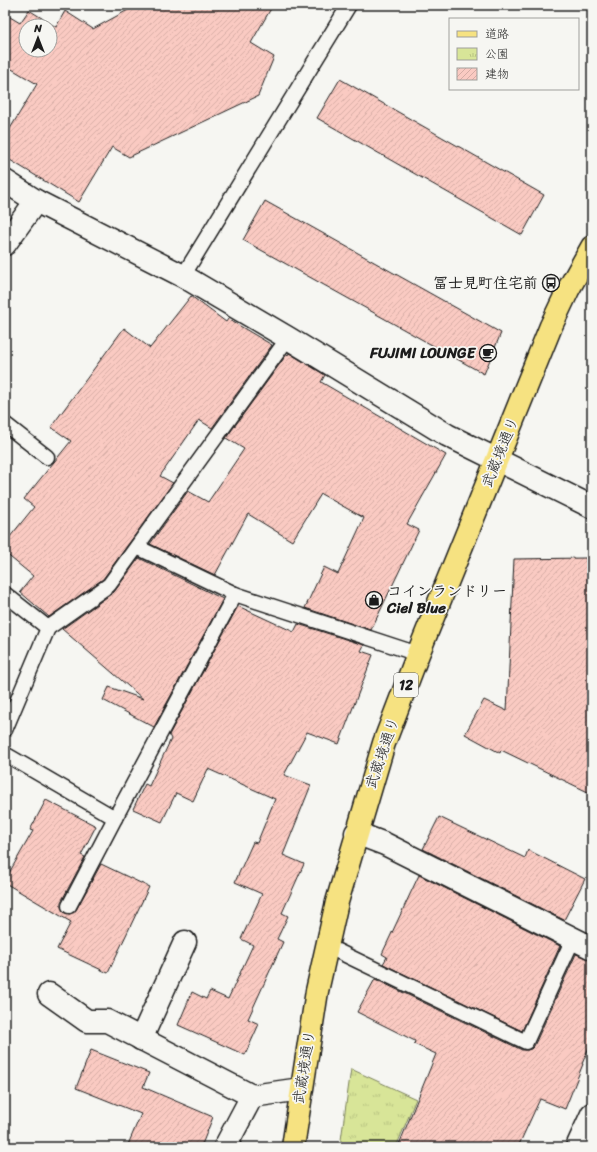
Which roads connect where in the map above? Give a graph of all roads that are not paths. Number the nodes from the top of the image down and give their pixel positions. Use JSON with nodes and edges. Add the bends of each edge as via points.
{"nodes":[{"id":1,"x":349,"y":5,"type":"edge"},
{"id":2,"x":5,"y":181,"type":"edge"},
{"id":3,"x":36,"y":201,"type":"junction"},
{"id":4,"x":5,"y":244,"type":"edge"},
{"id":5,"x":592,"y":247,"type":"edge"},
{"id":6,"x":183,"y":276,"type":"junction"},
{"id":7,"x":288,"y":338,"type":"junction"},
{"id":8,"x":5,"y":424,"type":"edge"},
{"id":9,"x":47,"y":457,"type":"dead end"},
{"id":10,"x":496,"y":459,"type":"junction"},
{"id":11,"x":592,"y":507,"type":"edge"},
{"id":12,"x":137,"y":547,"type":"junction"},
{"id":13,"x":5,"y":594,"type":"edge"},
{"id":14,"x":234,"y":594,"type":"junction"},
{"id":15,"x":48,"y":628,"type":"junction"},
{"id":16,"x":418,"y":654,"type":"junction"},
{"id":17,"x":5,"y":730,"type":"edge"},
{"id":18,"x":5,"y":754,"type":"edge"},
{"id":19,"x":115,"y":818,"type":"junction"},
{"id":20,"x":356,"y":833,"type":"junction"},
{"id":21,"x":69,"y":906,"type":"dead end"},
{"id":22,"x":185,"y":942,"type":"dead end"},
{"id":23,"x":583,"y":943,"type":"edge"},
{"id":24,"x":327,"y":946,"type":"junction"},
{"id":25,"x":49,"y":994,"type":"dead end"},
{"id":26,"x":141,"y":1039,"type":"junction"},
{"id":27,"x":301,"y":1089,"type":"junction"},
{"id":28,"x":252,"y":1096,"type":"junction"},
{"id":29,"x":592,"y":1114,"type":"edge"},
{"id":30,"x":225,"y":1147,"type":"edge"},
{"id":31,"x":293,"y":1147,"type":"edge"},
{"id":32,"x":577,"y":1147,"type":"edge"}],
"edges":[{"from":1,"to":6,"type":"lane"},
{"from":2,"to":3,"type":"street"},
{"from":3,"to":4,"type":"street"},
{"from":3,"to":6,"type":"street"},
{"from":5,"to":10,"type":"main road","name":"武蔵境通り","number":"12","via":[[551,326]]},
{"from":6,"to":7,"type":"street"},
{"from":7,"to":10,"type":"street","via":[[447,435]]},
{"from":7,"to":12,"type":"lane"},
{"from":8,"to":9,"type":"lane"},
{"from":10,"to":11,"type":"street"},
{"from":10,"to":16,"type":"main road","name":"武蔵境通り","number":"12"},
{"from":12,"to":14,"type":"lane"},
{"from":12,"to":15,"type":"lane","via":[[109,585]]},
{"from":13,"to":15,"type":"lane"},
{"from":14,"to":16,"type":"lane"},
{"from":14,"to":19,"type":"lane"},
{"from":15,"to":17,"type":"lane"},
{"from":16,"to":20,"type":"main road","name":"武蔵境通り","number":"12","via":[[384,743]]},
{"from":18,"to":19,"type":"lane"},
{"from":19,"to":21,"type":"lane"},
{"from":20,"to":23,"type":"street","via":[[385,844]]},
{"from":20,"to":24,"type":"main road","name":"武蔵境通り","number":"12"},
{"from":22,"to":26,"type":"street"},
{"from":23,"to":24,"type":"lane","via":[[526,1042]]},
{"from":24,"to":27,"type":"main road","name":"武蔵境通り","number":"12"},
{"from":25,"to":26,"type":"street","via":[[87,1021],[107,1021]]},
{"from":26,"to":28,"type":"street"},
{"from":27,"to":28,"type":"street"},
{"from":27,"to":31,"type":"main road","name":"武蔵境通り","number":"12"},
{"from":28,"to":30,"type":"street"},
{"from":29,"to":32,"type":"street"}]}
